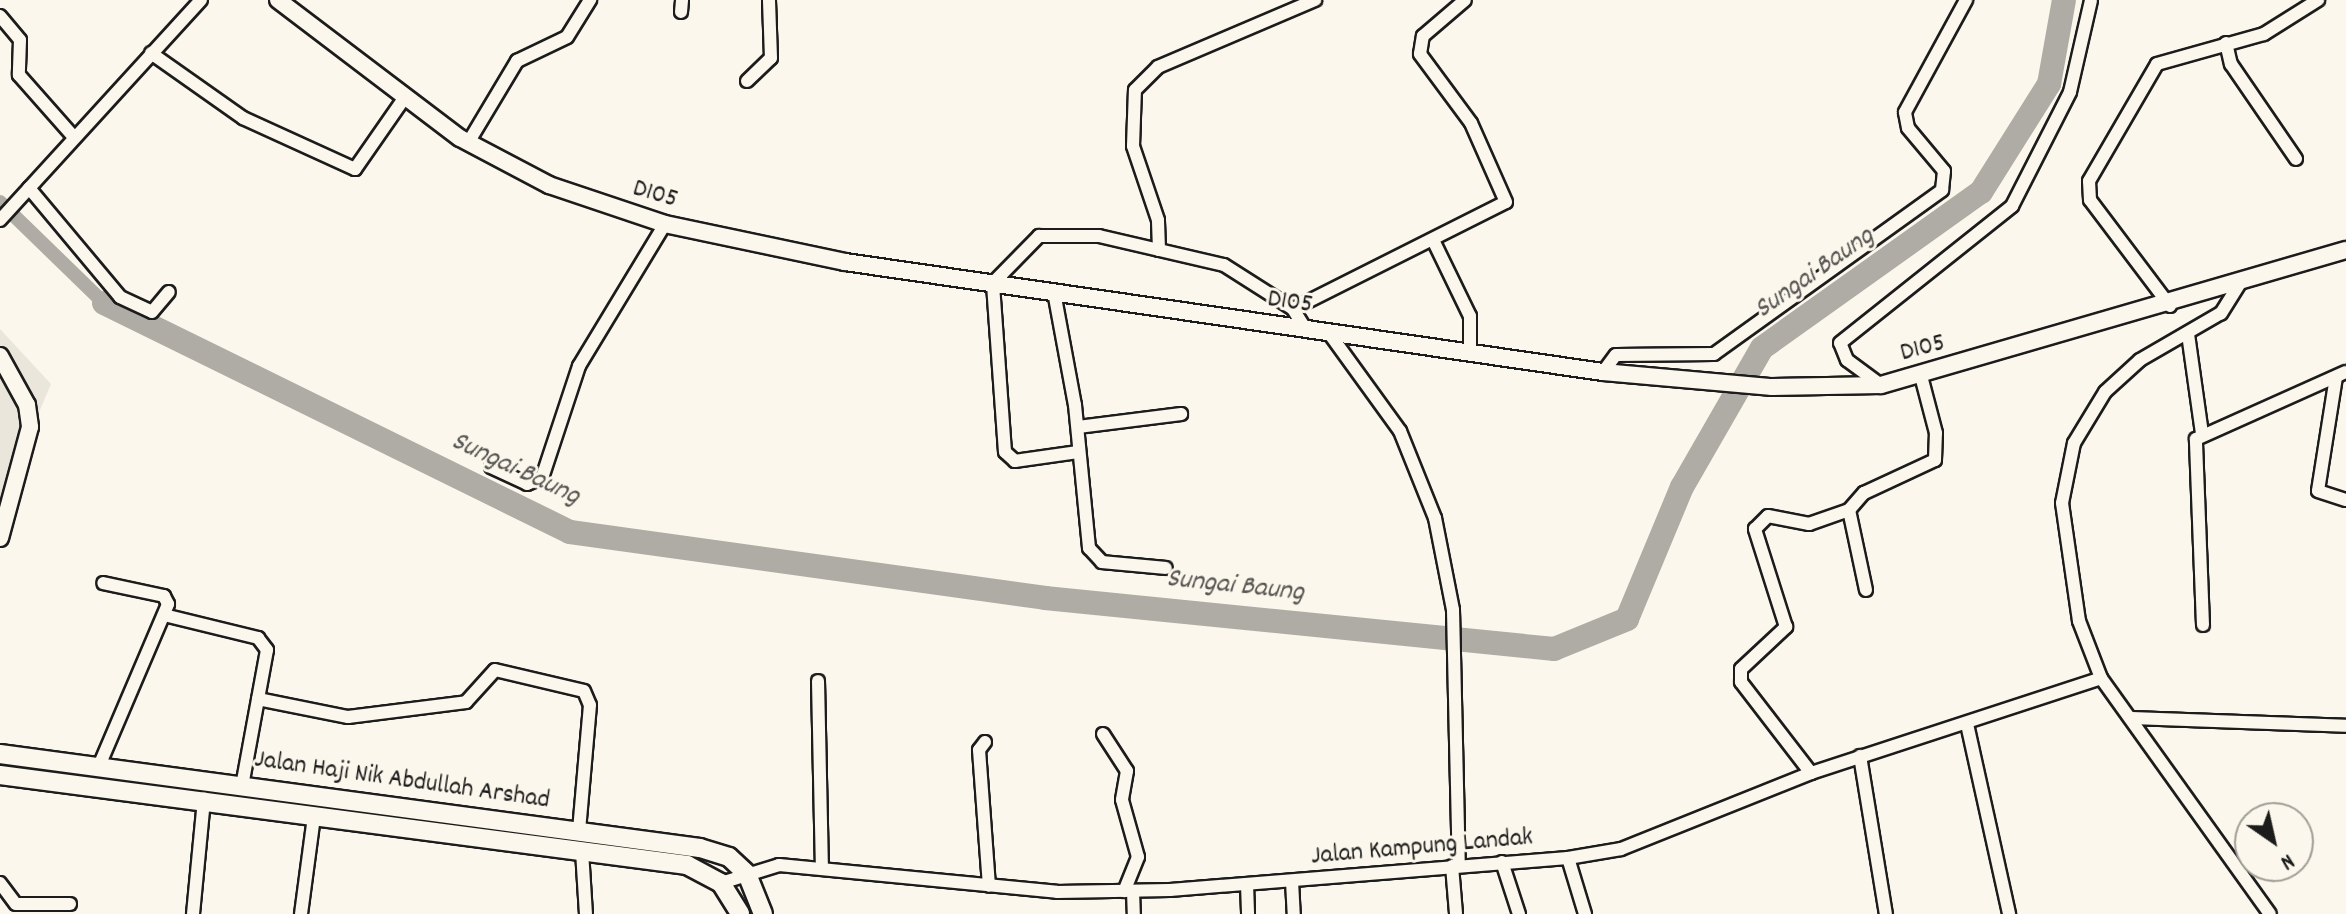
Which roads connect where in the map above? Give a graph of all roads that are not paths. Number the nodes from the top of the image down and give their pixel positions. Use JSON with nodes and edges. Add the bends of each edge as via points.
{"nodes":[{"id":1,"x":201,"y":0,"type":"edge"},
{"id":2,"x":278,"y":0,"type":"edge"},
{"id":3,"x":590,"y":0,"type":"edge"},
{"id":4,"x":769,"y":0,"type":"edge"},
{"id":5,"x":1315,"y":0,"type":"edge"},
{"id":6,"x":1465,"y":0,"type":"edge"},
{"id":7,"x":1966,"y":0,"type":"edge"},
{"id":8,"x":2091,"y":0,"type":"edge"},
{"id":9,"x":2318,"y":0,"type":"edge"},
{"id":10,"x":0,"y":16,"type":"edge"},
{"id":11,"x":2226,"y":43,"type":"junction"},
{"id":12,"x":151,"y":53,"type":"junction"},
{"id":13,"x":747,"y":81,"type":"dead end"},
{"id":14,"x":403,"y":100,"type":"junction"},
{"id":15,"x":73,"y":136,"type":"junction"},
{"id":16,"x":468,"y":143,"type":"junction"},
{"id":17,"x":2296,"y":159,"type":"dead end"},
{"id":18,"x":29,"y":188,"type":"junction"},
{"id":19,"x":0,"y":220,"type":"edge"},
{"id":20,"x":665,"y":224,"type":"junction"},
{"id":21,"x":1434,"y":242,"type":"junction"},
{"id":22,"x":1159,"y":250,"type":"junction"},
{"id":23,"x":2346,"y":250,"type":"edge"},
{"id":24,"x":993,"y":283,"type":"junction"},
{"id":25,"x":2240,"y":283,"type":"junction"},
{"id":26,"x":169,"y":292,"type":"dead end"},
{"id":27,"x":1054,"y":292,"type":"junction"},
{"id":28,"x":2170,"y":306,"type":"junction"},
{"id":29,"x":1293,"y":309,"type":"junction"},
{"id":30,"x":1306,"y":330,"type":"junction"},
{"id":31,"x":1329,"y":333,"type":"junction"},
{"id":32,"x":2188,"y":334,"type":"junction"},
{"id":33,"x":1470,"y":351,"type":"junction"},
{"id":34,"x":0,"y":356,"type":"edge"},
{"id":35,"x":1603,"y":372,"type":"junction"},
{"id":36,"x":2341,"y":374,"type":"edge"},
{"id":37,"x":1921,"y":376,"type":"junction"},
{"id":38,"x":1881,"y":385,"type":"junction"},
{"id":39,"x":1181,"y":414,"type":"dead end"},
{"id":40,"x":1078,"y":427,"type":"junction"},
{"id":41,"x":2202,"y":433,"type":"junction"},
{"id":42,"x":1078,"y":452,"type":"junction"},
{"id":43,"x":491,"y":467,"type":"dead end"},
{"id":44,"x":2346,"y":500,"type":"edge"},
{"id":45,"x":1849,"y":510,"type":"junction"},
{"id":46,"x":0,"y":538,"type":"edge"},
{"id":47,"x":1166,"y":568,"type":"dead end"},
{"id":48,"x":103,"y":583,"type":"dead end"},
{"id":49,"x":1866,"y":590,"type":"dead end"},
{"id":50,"x":164,"y":615,"type":"junction"},
{"id":51,"x":2203,"y":625,"type":"dead end"},
{"id":52,"x":2101,"y":678,"type":"junction"},
{"id":53,"x":818,"y":681,"type":"dead end"},
{"id":54,"x":258,"y":699,"type":"junction"},
{"id":55,"x":2131,"y":718,"type":"junction"},
{"id":56,"x":1967,"y":724,"type":"junction"},
{"id":57,"x":2346,"y":726,"type":"edge"},
{"id":58,"x":1103,"y":734,"type":"dead end"},
{"id":59,"x":985,"y":742,"type":"dead end"},
{"id":60,"x":0,"y":754,"type":"edge"},
{"id":61,"x":1860,"y":756,"type":"junction"},
{"id":62,"x":99,"y":766,"type":"junction"},
{"id":63,"x":1811,"y":773,"type":"junction"},
{"id":64,"x":0,"y":775,"type":"edge"},
{"id":65,"x":242,"y":786,"type":"junction"},
{"id":66,"x":204,"y":799,"type":"junction"},
{"id":67,"x":314,"y":816,"type":"junction"},
{"id":68,"x":579,"y":831,"type":"junction"},
{"id":69,"x":582,"y":851,"type":"junction"},
{"id":70,"x":1568,"y":858,"type":"junction"},
{"id":71,"x":1502,"y":862,"type":"junction"},
{"id":72,"x":1456,"y":866,"type":"junction"},
{"id":73,"x":822,"y":867,"type":"junction"},
{"id":74,"x":747,"y":874,"type":"junction"},
{"id":75,"x":1292,"y":881,"type":"junction"},
{"id":76,"x":0,"y":883,"type":"edge"},
{"id":77,"x":721,"y":883,"type":"junction"},
{"id":78,"x":1247,"y":884,"type":"junction"},
{"id":79,"x":989,"y":886,"type":"junction"},
{"id":80,"x":1128,"y":891,"type":"junction"},
{"id":81,"x":70,"y":904,"type":"dead end"},
{"id":82,"x":193,"y":914,"type":"edge"},
{"id":83,"x":301,"y":914,"type":"edge"},
{"id":84,"x":586,"y":914,"type":"edge"},
{"id":85,"x":740,"y":914,"type":"edge"},
{"id":86,"x":763,"y":914,"type":"edge"},
{"id":87,"x":1134,"y":914,"type":"edge"},
{"id":88,"x":1248,"y":914,"type":"edge"},
{"id":89,"x":1294,"y":914,"type":"edge"},
{"id":90,"x":1456,"y":914,"type":"edge"},
{"id":91,"x":1519,"y":914,"type":"edge"},
{"id":92,"x":1585,"y":914,"type":"edge"},
{"id":93,"x":1886,"y":914,"type":"edge"},
{"id":94,"x":2009,"y":914,"type":"edge"},
{"id":95,"x":2270,"y":914,"type":"edge"}],
"edges":[{"from":1,"to":12,"type":"street"},
{"from":2,"to":14,"type":"street","name":"D105"},
{"from":3,"to":16,"type":"street","via":[[567,37],[517,61]]},
{"from":4,"to":13,"type":"street","via":[[771,58]]},
{"from":5,"to":22,"type":"street","via":[[1158,67],[1135,90],[1133,146],[1158,220]]},
{"from":6,"to":21,"type":"street","via":[[1423,36],[1420,54],[1471,123],[1506,202]]},
{"from":7,"to":35,"type":"street","via":[[1905,112],[1908,128],[1944,171],[1942,190],[1714,354],[1612,356]]},
{"from":8,"to":38,"type":"street","via":[[2070,92],[2012,206],[1843,337],[1847,360]]},
{"from":9,"to":11,"type":"street","via":[[2264,34]]},
{"from":10,"to":15,"type":"street","via":[[20,40],[19,75]]},
{"from":11,"to":17,"type":"street","via":[[2231,64]]},
{"from":11,"to":28,"type":"street","via":[[2175,55],[2147,74],[2086,187]]},
{"from":12,"to":14,"type":"street","via":[[243,118],[355,169]]},
{"from":12,"to":15,"type":"street"},
{"from":14,"to":16,"type":"street","name":"D105"},
{"from":15,"to":18,"type":"street"},
{"from":16,"to":20,"type":"street","name":"D105","via":[[549,185]]},
{"from":18,"to":19,"type":"street"},
{"from":18,"to":26,"type":"street","via":[[120,297],[152,312]]},
{"from":20,"to":24,"type":"street","name":"D105","via":[[762,247]]},
{"from":20,"to":43,"type":"street","via":[[579,366],[542,478],[527,484]]},
{"from":21,"to":29,"type":"street"},
{"from":21,"to":33,"type":"street","via":[[1470,316]]},
{"from":22,"to":24,"type":"street","via":[[1099,236],[1039,236]]},
{"from":22,"to":29,"type":"street","via":[[1224,265]]},
{"from":23,"to":25,"type":"street","name":"D105"},
{"from":24,"to":27,"type":"street","name":"D105"},
{"from":24,"to":42,"type":"street","via":[[1006,456],[1022,461]]},
{"from":25,"to":28,"type":"street","name":"D105"},
{"from":25,"to":32,"type":"street","via":[[2221,313]]},
{"from":27,"to":30,"type":"street","name":"D105"},
{"from":27,"to":40,"type":"street"},
{"from":28,"to":37,"type":"street","name":"D105"},
{"from":29,"to":30,"type":"street"},
{"from":30,"to":31,"type":"street","name":"D105"},
{"from":31,"to":33,"type":"street","name":"D105"},
{"from":31,"to":72,"type":"street","via":[[1405,442],[1435,518],[1453,610]]},
{"from":32,"to":41,"type":"street"},
{"from":32,"to":52,"type":"street","via":[[2140,360],[2105,392],[2068,464],[2066,544],[2081,631]]},
{"from":33,"to":35,"type":"street","name":"D105"},
{"from":34,"to":46,"type":"street","via":[[27,405],[30,427]]},
{"from":35,"to":38,"type":"street","name":"D105","via":[[1772,387]]},
{"from":36,"to":41,"type":"street"},
{"from":36,"to":44,"type":"street","via":[[2318,491]]},
{"from":37,"to":38,"type":"street","name":"D105"},
{"from":37,"to":45,"type":"street","via":[[1936,433],[1935,460],[1864,493]]},
{"from":39,"to":40,"type":"street"},
{"from":40,"to":42,"type":"street"},
{"from":41,"to":51,"type":"street","via":[[2195,443]]},
{"from":42,"to":47,"type":"street","via":[[1095,556]]},
{"from":45,"to":49,"type":"street"},
{"from":45,"to":63,"type":"street","via":[[1809,524],[1768,516],[1755,529],[1786,627],[1741,669],[1741,682]]},
{"from":48,"to":50,"type":"street","via":[[164,596]]},
{"from":50,"to":54,"type":"street","via":[[258,638],[267,650]]},
{"from":50,"to":62,"type":"street"},
{"from":52,"to":55,"type":"street"},
{"from":52,"to":56,"type":"street","name":"Jalan Kampung Landak"},
{"from":53,"to":73,"type":"street"},
{"from":54,"to":65,"type":"street"},
{"from":54,"to":68,"type":"street","via":[[348,717],[466,702],[495,670],[584,691],[590,705]]},
{"from":55,"to":57,"type":"street"},
{"from":55,"to":95,"type":"street"},
{"from":56,"to":61,"type":"street","name":"Jalan Kampung Landak"},
{"from":56,"to":94,"type":"street"},
{"from":58,"to":80,"type":"street","via":[[1127,771],[1122,800],[1138,857]]},
{"from":59,"to":79,"type":"street","via":[[979,752]]},
{"from":60,"to":62,"type":"main road","name":"Jalan Haji Nik Abdullah Arshad"},
{"from":61,"to":63,"type":"street","name":"Jalan Kampung Landak"},
{"from":61,"to":93,"type":"street"},
{"from":62,"to":65,"type":"main road","name":"Jalan Haji Nik Abdullah Arshad"},
{"from":63,"to":70,"type":"street","name":"Jalan Kampung Landak","via":[[1621,849]]},
{"from":64,"to":66,"type":"main road","name":"Jalan Haji Nik Abdullah Arshad"},
{"from":65,"to":68,"type":"main road","name":"Jalan Haji Nik Abdullah Arshad"},
{"from":66,"to":67,"type":"main road","name":"Jalan Haji Nik Abdullah Arshad"},
{"from":66,"to":82,"type":"street"},
{"from":67,"to":69,"type":"main road","name":"Jalan Haji Nik Abdullah Arshad"},
{"from":67,"to":83,"type":"street"},
{"from":68,"to":74,"type":"main road","name":"Jalan Haji Nik Abdullah Arshad","via":[[700,848],[729,857]]},
{"from":69,"to":77,"type":"main road","name":"Jalan Haji Nik Abdullah Arshad","via":[[687,865]]},
{"from":69,"to":84,"type":"street"},
{"from":70,"to":71,"type":"street","name":"Jalan Kampung Landak"},
{"from":70,"to":92,"type":"street"},
{"from":71,"to":72,"type":"street","name":"Jalan Kampung Landak"},
{"from":71,"to":91,"type":"street"},
{"from":72,"to":75,"type":"street","name":"Jalan Kampung Landak"},
{"from":72,"to":90,"type":"street"},
{"from":73,"to":74,"type":"street","name":"Jalan Kampung Landak"},
{"from":73,"to":79,"type":"street","name":"Jalan Kampung Landak"},
{"from":74,"to":77,"type":"street","name":"Jalan Kampung Landak"},
{"from":74,"to":86,"type":"main road"},
{"from":75,"to":78,"type":"street","name":"Jalan Kampung Landak"},
{"from":75,"to":89,"type":"street"},
{"from":76,"to":81,"type":"street","via":[[16,904]]},
{"from":77,"to":85,"type":"main road"},
{"from":78,"to":80,"type":"street","name":"Jalan Kampung Landak"},
{"from":78,"to":88,"type":"street"},
{"from":79,"to":80,"type":"street","name":"Jalan Kampung Landak"},
{"from":80,"to":87,"type":"street"}]}
